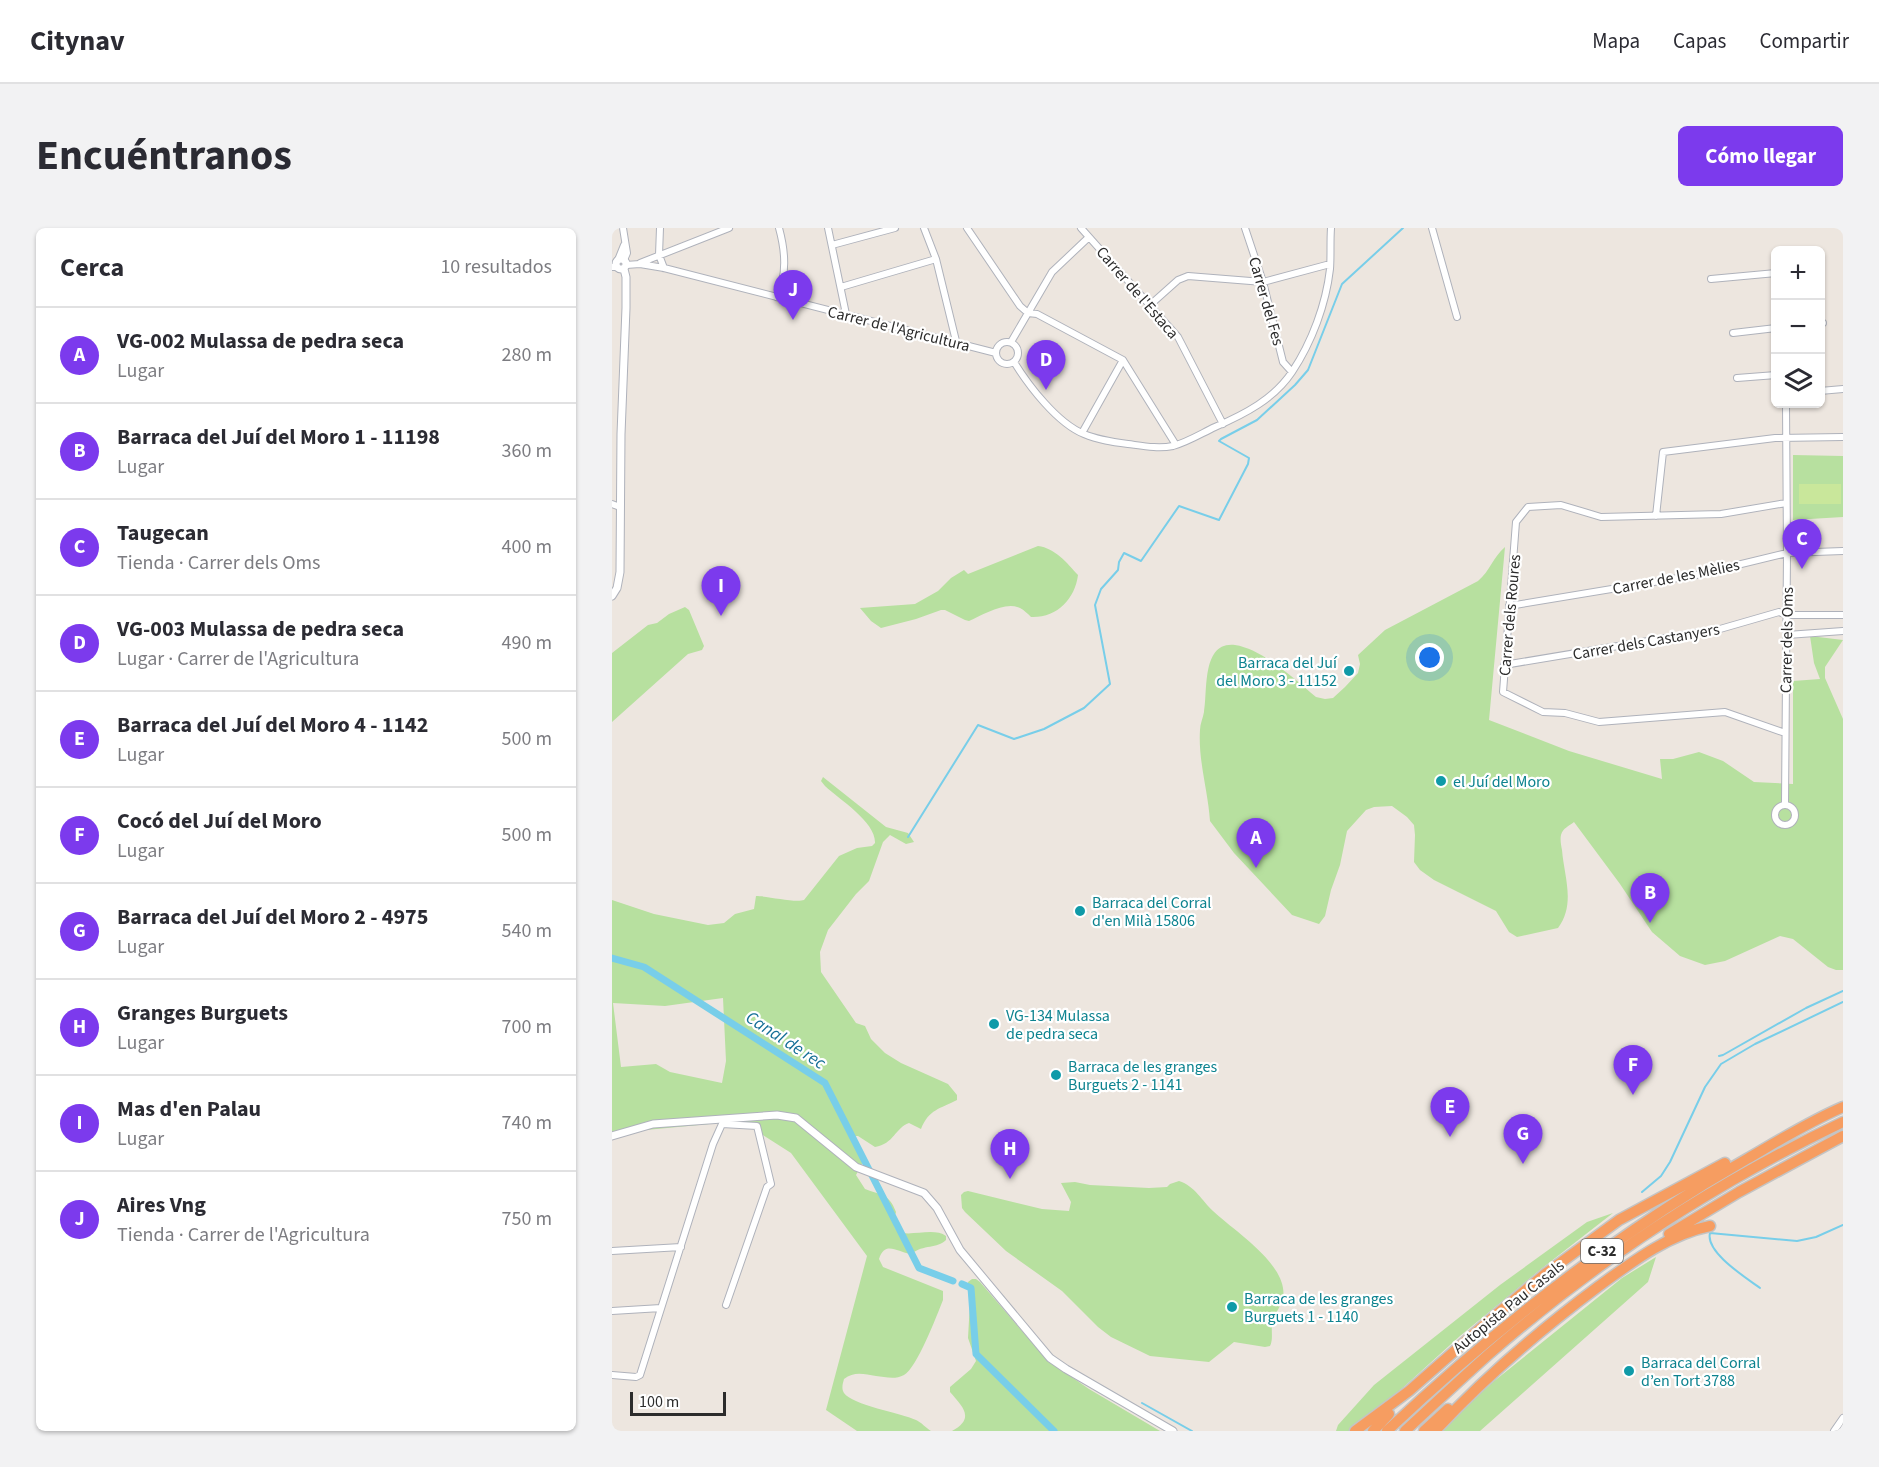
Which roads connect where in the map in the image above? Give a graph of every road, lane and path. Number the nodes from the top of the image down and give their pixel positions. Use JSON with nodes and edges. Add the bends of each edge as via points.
{"nodes":[{"id":1,"x":623,"y":228,"type":"edge"},
{"id":2,"x":660,"y":228,"type":"edge"},
{"id":3,"x":704,"y":228,"type":"edge"},
{"id":4,"x":729,"y":228,"type":"edge"},
{"id":5,"x":779,"y":228,"type":"edge"},
{"id":6,"x":828,"y":228,"type":"edge"},
{"id":7,"x":895,"y":228,"type":"edge"},
{"id":8,"x":924,"y":228,"type":"edge"},
{"id":9,"x":968,"y":228,"type":"edge"},
{"id":10,"x":1081,"y":228,"type":"edge"},
{"id":11,"x":1245,"y":228,"type":"edge"},
{"id":12,"x":1330,"y":228,"type":"edge"},
{"id":13,"x":1432,"y":228,"type":"edge"},
{"id":14,"x":1089,"y":237,"type":"junction"},
{"id":15,"x":703,"y":238,"type":"junction"},
{"id":16,"x":832,"y":245,"type":"junction"},
{"id":17,"x":659,"y":255,"type":"junction"},
{"id":18,"x":936,"y":258,"type":"junction"},
{"id":19,"x":619,"y":264,"type":"edge"},
{"id":20,"x":1330,"y":264,"type":"junction"},
{"id":21,"x":664,"y":268,"type":"junction"},
{"id":22,"x":1771,"y":273,"type":"edge"},
{"id":23,"x":1711,"y":279,"type":"dead end"},
{"id":24,"x":1263,"y":282,"type":"junction"},
{"id":25,"x":842,"y":287,"type":"junction"},
{"id":26,"x":776,"y":297,"type":"junction"},
{"id":27,"x":1150,"y":305,"type":"junction"},
{"id":28,"x":1028,"y":312,"type":"junction"},
{"id":29,"x":846,"y":315,"type":"junction"},
{"id":30,"x":1457,"y":317,"type":"dead end"},
{"id":31,"x":1771,"y":329,"type":"edge"},
{"id":32,"x":1733,"y":333,"type":"dead end"},
{"id":33,"x":956,"y":341,"type":"junction"},
{"id":34,"x":1011,"y":342,"type":"junction"},
{"id":35,"x":996,"y":353,"type":"junction"},
{"id":36,"x":1123,"y":360,"type":"junction"},
{"id":37,"x":1014,"y":362,"type":"junction"},
{"id":38,"x":1292,"y":372,"type":"junction"},
{"id":39,"x":1771,"y":375,"type":"edge"},
{"id":40,"x":1737,"y":378,"type":"dead end"},
{"id":41,"x":1843,"y":389,"type":"edge"},
{"id":42,"x":1825,"y":391,"type":"edge"},
{"id":43,"x":1786,"y":408,"type":"edge"},
{"id":44,"x":1223,"y":424,"type":"junction"},
{"id":45,"x":612,"y":433,"type":"edge"},
{"id":46,"x":1082,"y":433,"type":"junction"},
{"id":47,"x":621,"y":434,"type":"junction"},
{"id":48,"x":1843,"y":437,"type":"edge"},
{"id":49,"x":1787,"y":438,"type":"junction"},
{"id":50,"x":1176,"y":445,"type":"junction"},
{"id":51,"x":1786,"y":503,"type":"junction"},
{"id":52,"x":612,"y":504,"type":"edge"},
{"id":53,"x":620,"y":507,"type":"junction"},
{"id":54,"x":1656,"y":516,"type":"junction"},
{"id":55,"x":1843,"y":551,"type":"edge"},
{"id":56,"x":1787,"y":553,"type":"junction"},
{"id":57,"x":612,"y":596,"type":"edge"},
{"id":58,"x":1509,"y":606,"type":"junction"},
{"id":59,"x":1787,"y":615,"type":"junction"},
{"id":60,"x":1843,"y":615,"type":"edge"},
{"id":61,"x":1843,"y":631,"type":"edge"},
{"id":62,"x":1787,"y":635,"type":"junction"},
{"id":63,"x":1504,"y":665,"type":"junction"},
{"id":64,"x":1785,"y":732,"type":"junction"},
{"id":65,"x":1785,"y":804,"type":"dead end"},
{"id":66,"x":1843,"y":1107,"type":"edge"},
{"id":67,"x":722,"y":1121,"type":"junction"},
{"id":68,"x":1843,"y":1122,"type":"edge"},
{"id":69,"x":612,"y":1136,"type":"edge"},
{"id":70,"x":1843,"y":1136,"type":"edge"},
{"id":71,"x":1772,"y":1144,"type":"junction"},
{"id":72,"x":1710,"y":1226,"type":"dead end"},
{"id":73,"x":681,"y":1247,"type":"junction"},
{"id":74,"x":612,"y":1251,"type":"edge"},
{"id":75,"x":1638,"y":1258,"type":"junction"},
{"id":76,"x":726,"y":1305,"type":"dead end"},
{"id":77,"x":661,"y":1308,"type":"junction"},
{"id":78,"x":612,"y":1311,"type":"edge"},
{"id":79,"x":1516,"y":1351,"type":"junction"},
{"id":80,"x":612,"y":1375,"type":"edge"},
{"id":81,"x":1409,"y":1391,"type":"junction"},
{"id":82,"x":1843,"y":1418,"type":"edge"},
{"id":83,"x":1173,"y":1431,"type":"edge"},
{"id":84,"x":1355,"y":1431,"type":"edge"},
{"id":85,"x":1373,"y":1431,"type":"edge"},
{"id":86,"x":1387,"y":1431,"type":"edge"},
{"id":87,"x":1405,"y":1431,"type":"edge"},
{"id":88,"x":1424,"y":1431,"type":"edge"},
{"id":89,"x":1435,"y":1431,"type":"edge"},
{"id":90,"x":1834,"y":1431,"type":"edge"}],
"edges":[{"from":1,"to":19,"type":"street","via":[[627,253]]},
{"from":2,"to":17,"type":"street"},
{"from":3,"to":15,"type":"street"},
{"from":4,"to":15,"type":"street"},
{"from":5,"to":26,"type":"street","via":[[784,262],[783,280]]},
{"from":6,"to":16,"type":"street"},
{"from":7,"to":16,"type":"street"},
{"from":8,"to":18,"type":"street"},
{"from":9,"to":28,"type":"street","via":[[1020,306]]},
{"from":10,"to":14,"type":"street","name":"Carrer de l'Estaca"},
{"from":11,"to":24,"type":"street","name":"Carrer del Fes"},
{"from":12,"to":20,"type":"street"},
{"from":13,"to":30,"type":"street"},
{"from":14,"to":27,"type":"street","name":"Carrer de l'Estaca"},
{"from":14,"to":28,"type":"street","via":[[1052,272]]},
{"from":15,"to":17,"type":"street"},
{"from":16,"to":25,"type":"street"},
{"from":17,"to":19,"type":"street","via":[[640,263]]},
{"from":17,"to":21,"type":"street"},
{"from":18,"to":25,"type":"street"},
{"from":18,"to":33,"type":"street"},
{"from":19,"to":21,"type":"street","name":"Carrer de l'Agricultura"},
{"from":19,"to":47,"type":"street","via":[[626,308]]},
{"from":20,"to":24,"type":"street"},
{"from":20,"to":38,"type":"street","via":[[1318,320]]},
{"from":21,"to":26,"type":"street","name":"Carrer de l'Agricultura"},
{"from":22,"to":23,"type":"street"},
{"from":24,"to":27,"type":"street","via":[[1188,276]]},
{"from":24,"to":38,"type":"street","name":"Carrer del Fes","via":[[1283,362]]},
{"from":25,"to":29,"type":"street"},
{"from":26,"to":29,"type":"street","name":"Carrer de l'Agricultura"},
{"from":27,"to":44,"type":"street","name":"Carrer de l'Estaca","via":[[1178,337]]},
{"from":28,"to":34,"type":"street"},
{"from":28,"to":36,"type":"street"},
{"from":29,"to":33,"type":"street","name":"Carrer de l'Agricultura"},
{"from":31,"to":32,"type":"street"},
{"from":33,"to":35,"type":"street","name":"Carrer de l'Agricultura"},
{"from":34,"to":35,"type":"street","via":[[1001,344]]},
{"from":34,"to":37,"type":"street","via":[[1019,352]]},
{"from":35,"to":37,"type":"street","via":[[1003,363]]},
{"from":36,"to":46,"type":"street"},
{"from":36,"to":50,"type":"street"},
{"from":37,"to":46,"type":"street","via":[[1053,410]]},
{"from":38,"to":44,"type":"street","via":[[1255,407]]},
{"from":39,"to":40,"type":"street"},
{"from":41,"to":42,"type":"street"},
{"from":43,"to":49,"type":"street","name":"Carrer dels Oms"},
{"from":44,"to":50,"type":"street"},
{"from":45,"to":47,"type":"street"},
{"from":46,"to":50,"type":"street","via":[[1134,445]]},
{"from":47,"to":53,"type":"street"},
{"from":48,"to":49,"type":"street"},
{"from":49,"to":51,"type":"street","name":"Carrer dels Oms"},
{"from":49,"to":54,"type":"street","via":[[1663,452]]},
{"from":51,"to":54,"type":"street","name":"Carrer dels Roures","via":[[1721,514]]},
{"from":51,"to":56,"type":"street","name":"Carrer dels Oms"},
{"from":52,"to":53,"type":"street"},
{"from":53,"to":57,"type":"street","via":[[620,572]]},
{"from":54,"to":58,"type":"street","name":"Carrer dels Roures","via":[[1601,517],[1561,505],[1528,507],[1516,522]]},
{"from":55,"to":56,"type":"street","name":"Carrer de les Mèlies"},
{"from":56,"to":58,"type":"street","name":"Carrer de les Mèlies","via":[[1696,575]]},
{"from":56,"to":59,"type":"street","name":"Carrer dels Oms"},
{"from":58,"to":63,"type":"street","name":"Carrer dels Roures"},
{"from":59,"to":60,"type":"street","name":"Carrer dels Castanyers"},
{"from":59,"to":62,"type":"street","name":"Carrer dels Oms"},
{"from":59,"to":63,"type":"street","name":"Carrer dels Castanyers","via":[[1779,612],[1720,629]]},
{"from":61,"to":62,"type":"street"},
{"from":62,"to":64,"type":"street","name":"Carrer dels Oms"},
{"from":63,"to":64,"type":"street","name":"Carrer dels Roures","via":[[1503,692],[1543,712],[1599,722],[1725,712]]},
{"from":64,"to":65,"type":"street","name":"Carrer dels Oms"},
{"from":66,"to":71,"type":"highway","name":"Autopista Pau Casals","number":"C-32"},
{"from":67,"to":69,"type":"street","via":[[653,1124]]},
{"from":67,"to":73,"type":"street"},
{"from":67,"to":76,"type":"street","via":[[757,1126],[771,1184]]},
{"from":67,"to":83,"type":"street","via":[[777,1114],[796,1118],[856,1167],[924,1193],[960,1250],[1050,1358]]},
{"from":68,"to":87,"type":"highway","name":"Autopista Pau Casals","number":"C-32","via":[[1726,1185],[1637,1240],[1490,1354]]},
{"from":70,"to":75,"type":"highway","via":[[1739,1192]]},
{"from":71,"to":81,"type":"highway","via":[[1756,1148],[1619,1220],[1545,1274]]},
{"from":71,"to":86,"type":"highway","name":"Autopista Pau Casals","number":"C-32","via":[[1654,1215],[1569,1275],[1484,1343]]},
{"from":72,"to":75,"type":"highway","via":[[1694,1229]]},
{"from":73,"to":74,"type":"street"},
{"from":73,"to":77,"type":"street"},
{"from":75,"to":79,"type":"highway"},
{"from":77,"to":78,"type":"street"},
{"from":77,"to":80,"type":"street","via":[[640,1375]]},
{"from":79,"to":88,"type":"highway"},
{"from":79,"to":89,"type":"highway"},
{"from":81,"to":84,"type":"highway"},
{"from":81,"to":85,"type":"highway"},
{"from":82,"to":90,"type":"street"}]}
